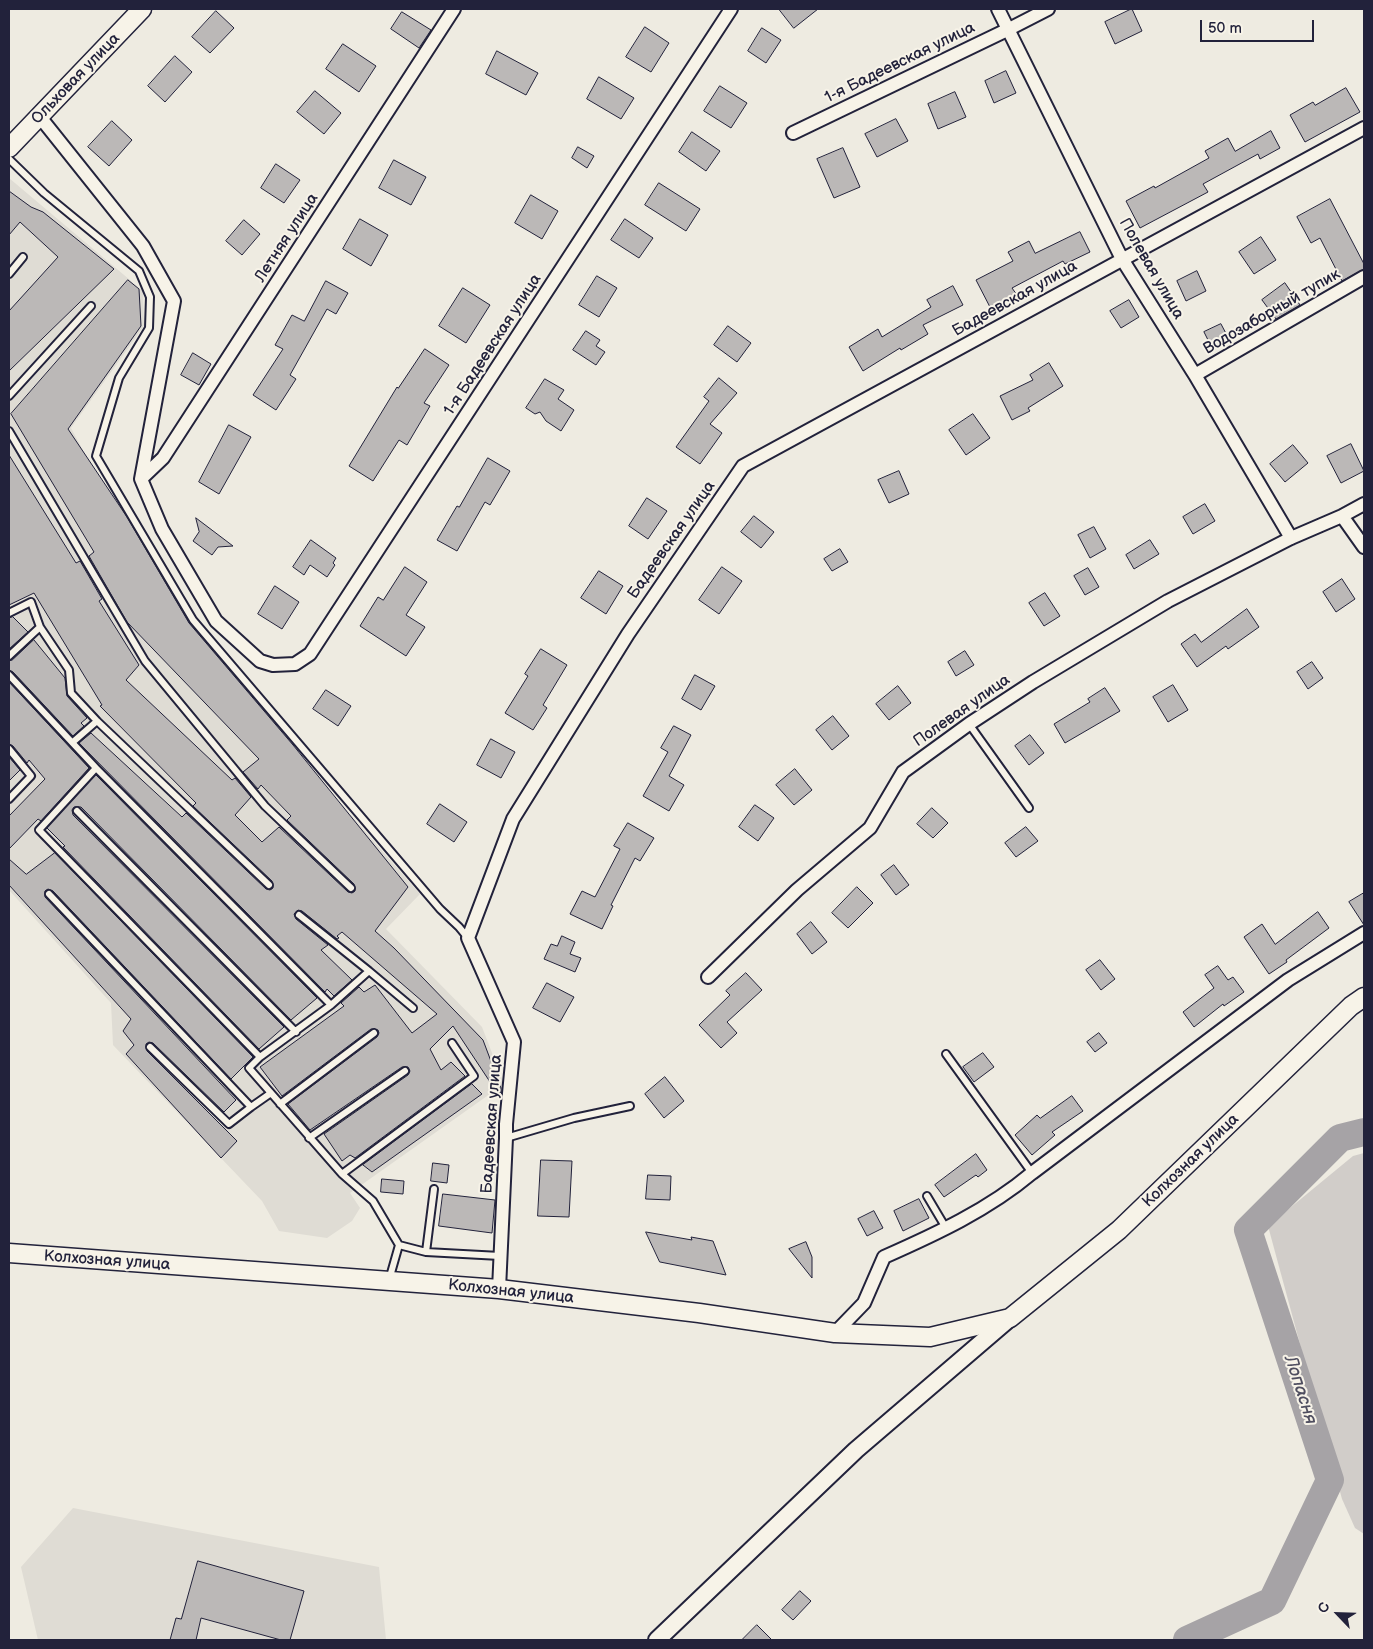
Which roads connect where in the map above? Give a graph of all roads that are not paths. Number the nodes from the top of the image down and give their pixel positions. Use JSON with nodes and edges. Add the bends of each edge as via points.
{"nodes":[{"id":1,"x":142,"y":9,"type":"edge"},
{"id":2,"x":454,"y":9,"type":"edge"},
{"id":3,"x":731,"y":9,"type":"edge"},
{"id":4,"x":998,"y":9,"type":"edge"},
{"id":5,"x":1048,"y":9,"type":"edge"},
{"id":6,"x":1009,"y":29,"type":"junction"},
{"id":7,"x":40,"y":117,"type":"junction"},
{"id":8,"x":1364,"y":128,"type":"edge"},
{"id":9,"x":793,"y":133,"type":"dead end"},
{"id":10,"x":9,"y":148,"type":"edge"},
{"id":11,"x":9,"y":159,"type":"edge"},
{"id":12,"x":23,"y":257,"type":"dead end"},
{"id":13,"x":1122,"y":259,"type":"junction"},
{"id":14,"x":9,"y":274,"type":"edge"},
{"id":15,"x":1364,"y":277,"type":"edge"},
{"id":16,"x":91,"y":306,"type":"dead end"},
{"id":17,"x":1195,"y":375,"type":"junction"},
{"id":18,"x":9,"y":396,"type":"edge"},
{"id":19,"x":9,"y":431,"type":"edge"},
{"id":20,"x":140,"y":479,"type":"junction"},
{"id":21,"x":1364,"y":504,"type":"edge"},
{"id":22,"x":1342,"y":516,"type":"junction"},
{"id":23,"x":1290,"y":538,"type":"junction"},
{"id":24,"x":1364,"y":547,"type":"edge"},
{"id":25,"x":9,"y":613,"type":"edge"},
{"id":26,"x":40,"y":627,"type":"junction"},
{"id":27,"x":9,"y":656,"type":"edge"},
{"id":28,"x":9,"y":675,"type":"edge"},
{"id":29,"x":96,"y":721,"type":"junction"},
{"id":30,"x":969,"y":724,"type":"junction"},
{"id":31,"x":73,"y":742,"type":"junction"},
{"id":32,"x":9,"y":749,"type":"edge"},
{"id":33,"x":96,"y":768,"type":"junction"},
{"id":34,"x":9,"y":799,"type":"edge"},
{"id":35,"x":1029,"y":808,"type":"dead end"},
{"id":36,"x":77,"y":811,"type":"dead end"},
{"id":37,"x":269,"y":885,"type":"dead end"},
{"id":38,"x":351,"y":888,"type":"dead end"},
{"id":39,"x":49,"y":894,"type":"dead end"},
{"id":40,"x":300,"y":915,"type":"dead end"},
{"id":41,"x":1364,"y":933,"type":"edge"},
{"id":42,"x":468,"y":938,"type":"junction"},
{"id":43,"x":368,"y":971,"type":"junction"},
{"id":44,"x":708,"y":977,"type":"dead end"},
{"id":45,"x":1364,"y":997,"type":"edge"},
{"id":46,"x":331,"y":1005,"type":"junction"},
{"id":47,"x":413,"y":1008,"type":"dead end"},
{"id":48,"x":296,"y":1032,"type":"junction"},
{"id":49,"x":374,"y":1033,"type":"dead end"},
{"id":50,"x":452,"y":1043,"type":"dead end"},
{"id":51,"x":150,"y":1047,"type":"dead end"},
{"id":52,"x":946,"y":1054,"type":"dead end"},
{"id":53,"x":260,"y":1058,"type":"junction"},
{"id":54,"x":405,"y":1071,"type":"dead end"},
{"id":55,"x":271,"y":1093,"type":"junction"},
{"id":56,"x":280,"y":1104,"type":"junction"},
{"id":57,"x":630,"y":1106,"type":"dead end"},
{"id":58,"x":251,"y":1107,"type":"junction"},
{"id":59,"x":309,"y":1138,"type":"junction"},
{"id":60,"x":506,"y":1138,"type":"junction"},
{"id":61,"x":1032,"y":1172,"type":"junction"},
{"id":62,"x":342,"y":1174,"type":"junction"},
{"id":63,"x":434,"y":1189,"type":"dead end"},
{"id":64,"x":927,"y":1196,"type":"dead end"},
{"id":65,"x":946,"y":1229,"type":"junction"},
{"id":66,"x":399,"y":1246,"type":"junction"},
{"id":67,"x":426,"y":1252,"type":"junction"},
{"id":68,"x":9,"y":1253,"type":"edge"},
{"id":69,"x":500,"y":1256,"type":"junction"},
{"id":70,"x":389,"y":1281,"type":"junction"},
{"id":71,"x":499,"y":1289,"type":"junction"},
{"id":72,"x":1010,"y":1318,"type":"junction"},
{"id":73,"x":835,"y":1333,"type":"junction"},
{"id":74,"x":657,"y":1640,"type":"edge"}],
"edges":[{"from":1,"to":7,"type":"main road","name":"Ольховая улица"},
{"from":2,"to":20,"type":"street","name":"Летняя улица","via":[[163,458]]},
{"from":3,"to":20,"type":"street","name":"1-я Бадеевская улица","via":[[310,654],[295,664],[273,665],[260,661],[216,621],[162,529]]},
{"from":4,"to":6,"type":"street","name":"Полевая улица"},
{"from":5,"to":6,"type":"street","name":"1-я Бадеевская улица"},
{"from":6,"to":9,"type":"street","name":"1-я Бадеевская улица"},
{"from":6,"to":13,"type":"street","name":"Полевая улица"},
{"from":7,"to":10,"type":"main road","name":"Ольховая улица"},
{"from":7,"to":20,"type":"street","via":[[143,246],[174,301]]},
{"from":8,"to":13,"type":"street","name":"Бадеевская улица"},
{"from":11,"to":42,"type":"lane","via":[[44,193],[140,272],[150,297],[149,328],[119,378],[96,456],[193,620]]},
{"from":12,"to":14,"type":"lane"},
{"from":13,"to":17,"type":"street","name":"Полевая улица"},
{"from":13,"to":42,"type":"street","name":"Бадеевская улица","via":[[743,466],[628,634],[513,819]]},
{"from":15,"to":17,"type":"street","name":"Водозаборный тупик"},
{"from":16,"to":18,"type":"lane"},
{"from":17,"to":23,"type":"street","name":"Полевая улица"},
{"from":19,"to":38,"type":"lane","via":[[145,661],[265,806]]},
{"from":21,"to":22,"type":"street","name":"Полевая улица"},
{"from":22,"to":23,"type":"street","name":"Полевая улица"},
{"from":22,"to":24,"type":"street"},
{"from":23,"to":30,"type":"street","name":"Полевая улица","via":[[1168,602]]},
{"from":25,"to":26,"type":"lane","via":[[31,602]]},
{"from":26,"to":27,"type":"lane"},
{"from":26,"to":29,"type":"lane","via":[[70,670],[71,693]]},
{"from":28,"to":31,"type":"lane"},
{"from":29,"to":31,"type":"lane"},
{"from":29,"to":37,"type":"lane"},
{"from":30,"to":35,"type":"lane"},
{"from":30,"to":44,"type":"street","name":"Полевая улица","via":[[903,772],[870,828],[796,890]]},
{"from":31,"to":33,"type":"lane"},
{"from":32,"to":34,"type":"lane","via":[[31,776]]},
{"from":33,"to":46,"type":"lane"},
{"from":33,"to":53,"type":"lane","via":[[39,830]]},
{"from":36,"to":48,"type":"lane"},
{"from":39,"to":58,"type":"lane"},
{"from":40,"to":43,"type":"lane"},
{"from":41,"to":61,"type":"street","via":[[1288,980]]},
{"from":42,"to":60,"type":"street","name":"Бадеевская улица","via":[[514,1042]]},
{"from":43,"to":46,"type":"lane"},
{"from":43,"to":47,"type":"lane"},
{"from":45,"to":72,"type":"main road","name":"Колхозная улица","via":[[1119,1230]]},
{"from":46,"to":48,"type":"lane"},
{"from":48,"to":53,"type":"lane"},
{"from":49,"to":56,"type":"lane"},
{"from":50,"to":62,"type":"lane","via":[[474,1076]]},
{"from":51,"to":58,"type":"lane","via":[[229,1124]]},
{"from":52,"to":61,"type":"lane"},
{"from":53,"to":55,"type":"lane","via":[[250,1068]]},
{"from":54,"to":59,"type":"lane"},
{"from":55,"to":56,"type":"lane"},
{"from":55,"to":58,"type":"lane"},
{"from":56,"to":59,"type":"lane"},
{"from":57,"to":60,"type":"lane"},
{"from":59,"to":62,"type":"lane"},
{"from":60,"to":69,"type":"street","name":"Бадеевская улица"},
{"from":61,"to":65,"type":"street","via":[[1010,1192]]},
{"from":62,"to":66,"type":"lane","via":[[373,1201]]},
{"from":63,"to":67,"type":"lane"},
{"from":64,"to":65,"type":"lane"},
{"from":65,"to":73,"type":"street","via":[[884,1257],[864,1303]]},
{"from":66,"to":67,"type":"lane"},
{"from":66,"to":70,"type":"lane"},
{"from":67,"to":69,"type":"lane"},
{"from":68,"to":70,"type":"main road","name":"Колхозная улица"},
{"from":69,"to":71,"type":"street","name":"Бадеевская улица"},
{"from":70,"to":71,"type":"main road","name":"Колхозная улица"},
{"from":71,"to":73,"type":"main road","name":"Колхозная улица"},
{"from":72,"to":73,"type":"main road","name":"Колхозная улица","via":[[930,1337]]},
{"from":72,"to":74,"type":"street","name":"Колхозная улица","via":[[856,1450]]}]}
